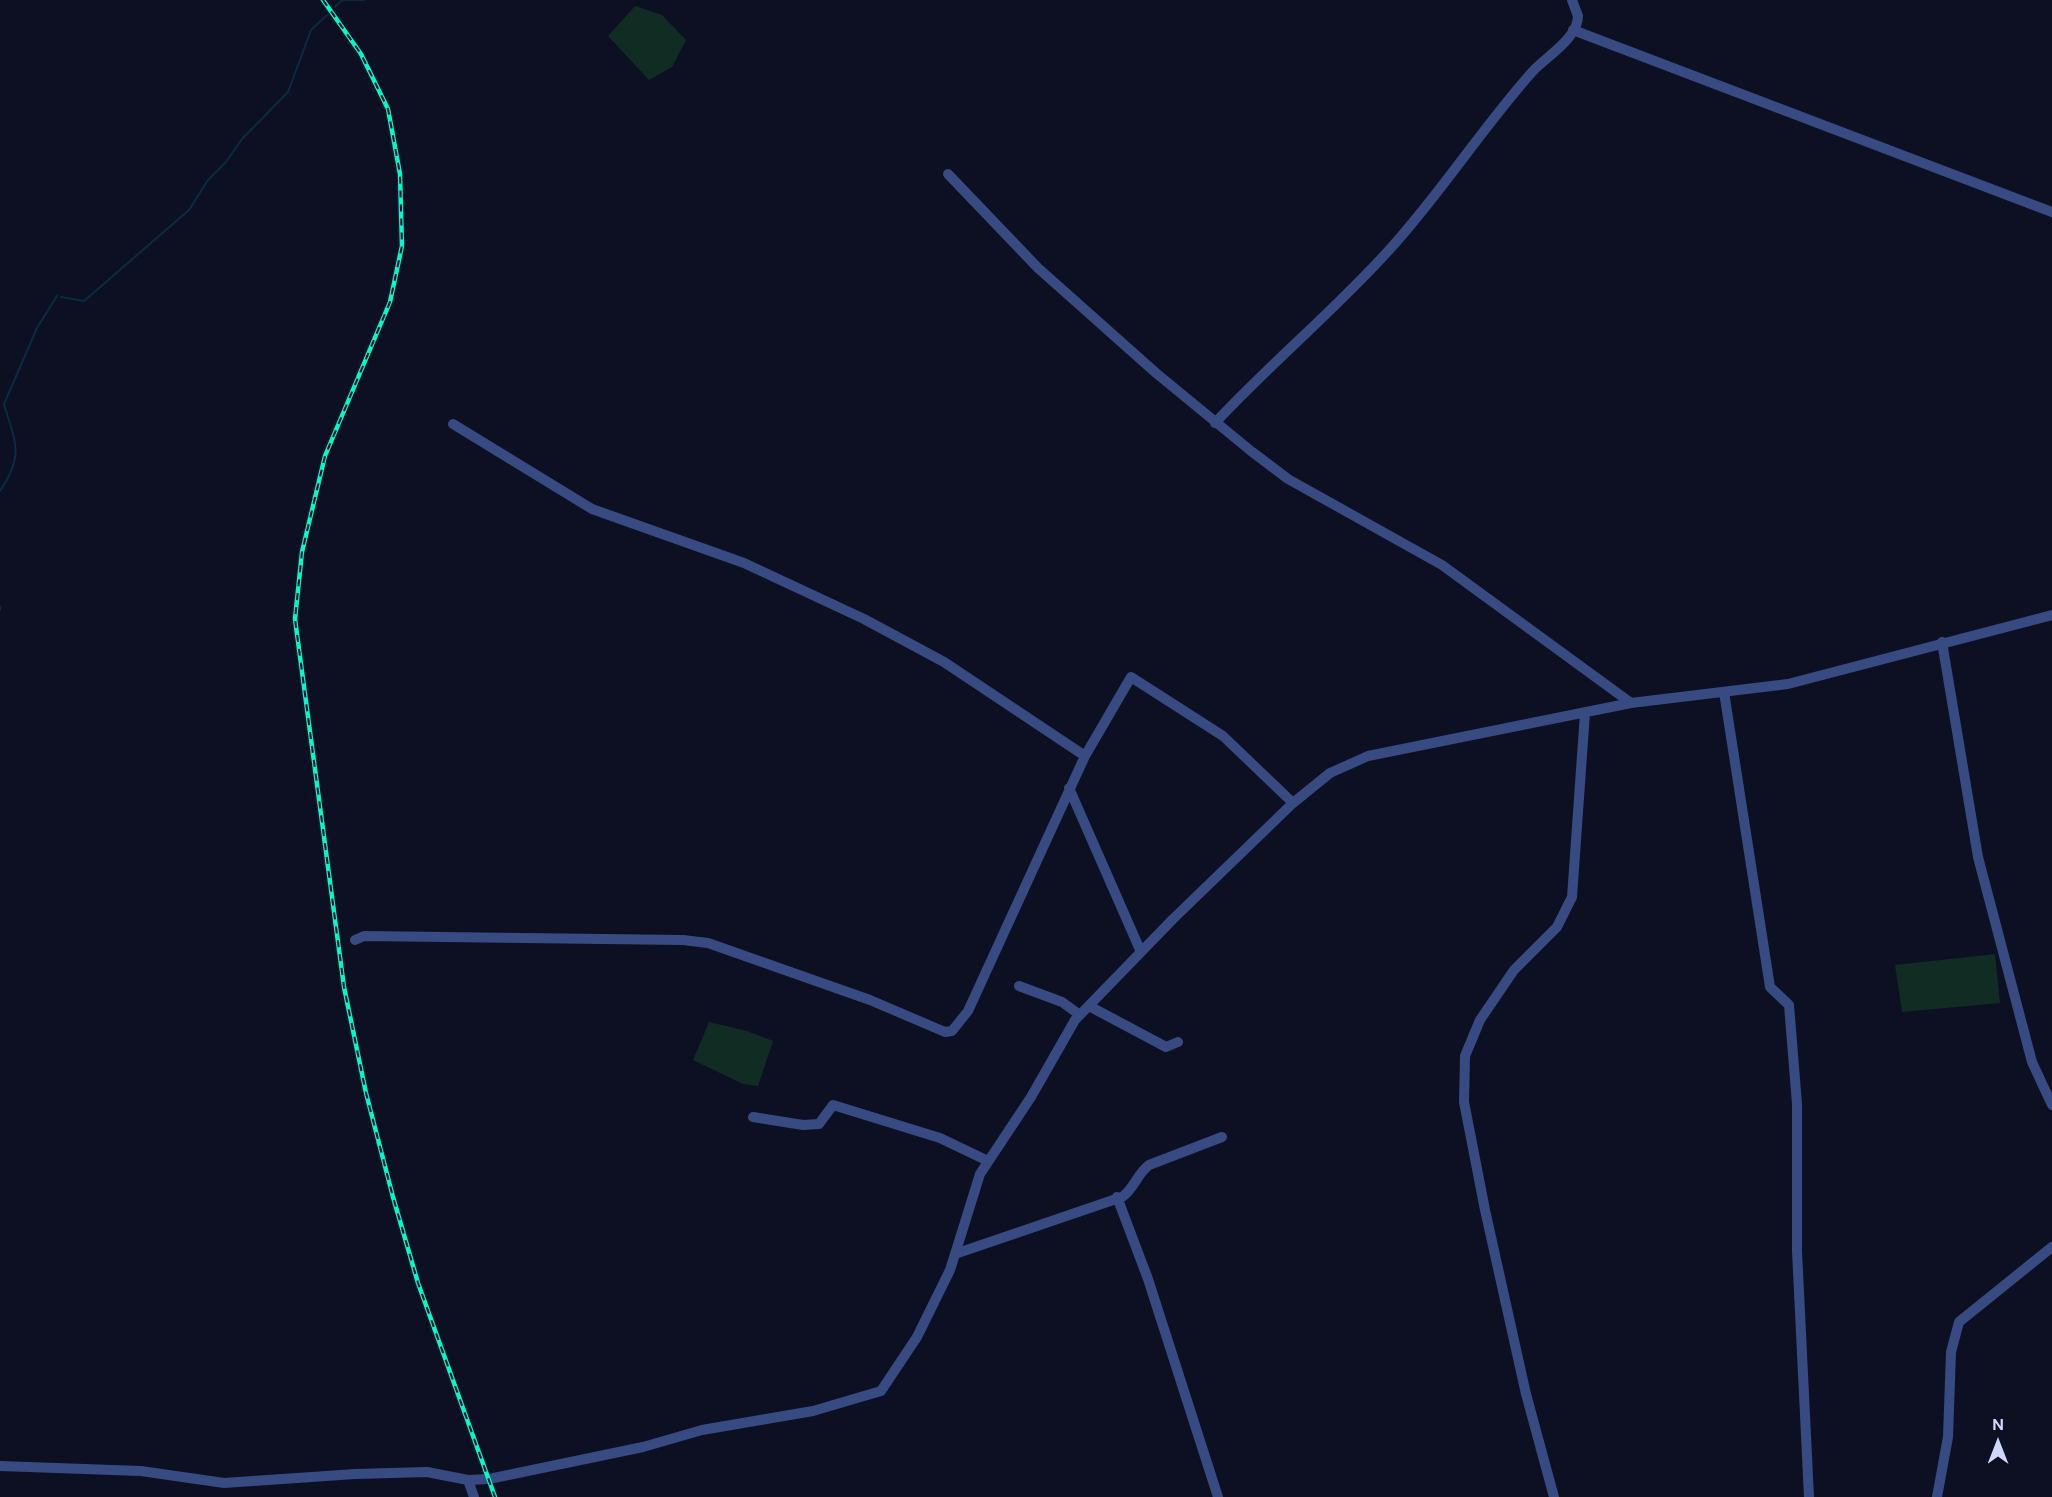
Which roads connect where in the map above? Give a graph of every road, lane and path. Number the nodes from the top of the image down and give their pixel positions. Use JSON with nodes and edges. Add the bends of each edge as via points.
{"nodes":[{"id":1,"x":1572,"y":0,"type":"edge"},
{"id":2,"x":1573,"y":30,"type":"junction"},
{"id":3,"x":948,"y":174,"type":"dead end"},
{"id":4,"x":2052,"y":212,"type":"edge"},
{"id":5,"x":1215,"y":423,"type":"junction"},
{"id":6,"x":453,"y":424,"type":"dead end"},
{"id":7,"x":2052,"y":615,"type":"edge"},
{"id":8,"x":1942,"y":642,"type":"junction"},
{"id":9,"x":1724,"y":692,"type":"junction"},
{"id":10,"x":1631,"y":703,"type":"junction"},
{"id":11,"x":1585,"y":713,"type":"junction"},
{"id":12,"x":1085,"y":756,"type":"junction"},
{"id":13,"x":1070,"y":788,"type":"junction"},
{"id":14,"x":1293,"y":803,"type":"junction"},
{"id":15,"x":355,"y":940,"type":"dead end"},
{"id":16,"x":1141,"y":952,"type":"junction"},
{"id":17,"x":1019,"y":986,"type":"dead end"},
{"id":18,"x":1089,"y":1006,"type":"junction"},
{"id":19,"x":1080,"y":1015,"type":"junction"},
{"id":20,"x":1178,"y":1042,"type":"dead end"},
{"id":21,"x":2052,"y":1105,"type":"edge"},
{"id":22,"x":753,"y":1117,"type":"dead end"},
{"id":23,"x":1222,"y":1137,"type":"dead end"},
{"id":24,"x":988,"y":1161,"type":"junction"},
{"id":25,"x":1117,"y":1197,"type":"junction"},
{"id":26,"x":2052,"y":1247,"type":"edge"},
{"id":27,"x":955,"y":1254,"type":"junction"},
{"id":28,"x":0,"y":1466,"type":"edge"},
{"id":29,"x":468,"y":1480,"type":"junction"},
{"id":30,"x":474,"y":1497,"type":"edge"},
{"id":31,"x":1218,"y":1497,"type":"edge"},
{"id":32,"x":1554,"y":1497,"type":"edge"},
{"id":33,"x":1809,"y":1497,"type":"edge"},
{"id":34,"x":1936,"y":1497,"type":"edge"}],
"edges":[{"from":1,"to":2,"type":"street","via":[[1578,16]]},
{"from":2,"to":4,"type":"street"},
{"from":2,"to":5,"type":"street","via":[[1534,70],[1388,252]]},
{"from":3,"to":5,"type":"street","via":[[1038,268]]},
{"from":5,"to":10,"type":"street","via":[[1288,479],[1442,565]]},
{"from":6,"to":12,"type":"street","via":[[592,509],[744,563],[874,624],[944,662]]},
{"from":7,"to":8,"type":"street"},
{"from":8,"to":9,"type":"street","via":[[1788,684]]},
{"from":8,"to":21,"type":"street","via":[[1978,857],[2032,1062]]},
{"from":9,"to":10,"type":"street"},
{"from":9,"to":33,"type":"street","via":[[1770,987],[1789,1005],[1797,1104],[1797,1251]]},
{"from":10,"to":11,"type":"street"},
{"from":11,"to":14,"type":"street","via":[[1368,756],[1330,773]]},
{"from":11,"to":32,"type":"street","via":[[1572,897],[1557,927],[1514,970],[1479,1020],[1465,1056],[1464,1102],[1485,1210],[1526,1394]]},
{"from":12,"to":13,"type":"street"},
{"from":12,"to":14,"type":"street","via":[[1131,677],[1223,736]]},
{"from":13,"to":15,"type":"street","via":[[968,1011],[952,1031],[937,1030],[870,1000],[708,943],[364,936]]},
{"from":13,"to":16,"type":"street"},
{"from":14,"to":16,"type":"street"},
{"from":16,"to":18,"type":"street"},
{"from":17,"to":19,"type":"street","via":[[1062,1002]]},
{"from":18,"to":19,"type":"street"},
{"from":18,"to":20,"type":"street","via":[[1166,1047]]},
{"from":19,"to":24,"type":"street"},
{"from":22,"to":24,"type":"street","via":[[819,1124],[833,1105],[940,1138]]},
{"from":23,"to":25,"type":"street","via":[[1149,1165],[1140,1171],[1125,1195]]},
{"from":24,"to":27,"type":"street"},
{"from":25,"to":27,"type":"street"},
{"from":25,"to":31,"type":"street","via":[[1148,1279]]},
{"from":26,"to":34,"type":"street","via":[[1959,1322],[1951,1352],[1948,1437]]},
{"from":27,"to":29,"type":"street","via":[[917,1337],[881,1391],[813,1411],[702,1430],[565,1464]]},
{"from":28,"to":29,"type":"street","via":[[141,1471],[224,1483],[427,1472]]},
{"from":29,"to":30,"type":"street"}]}
